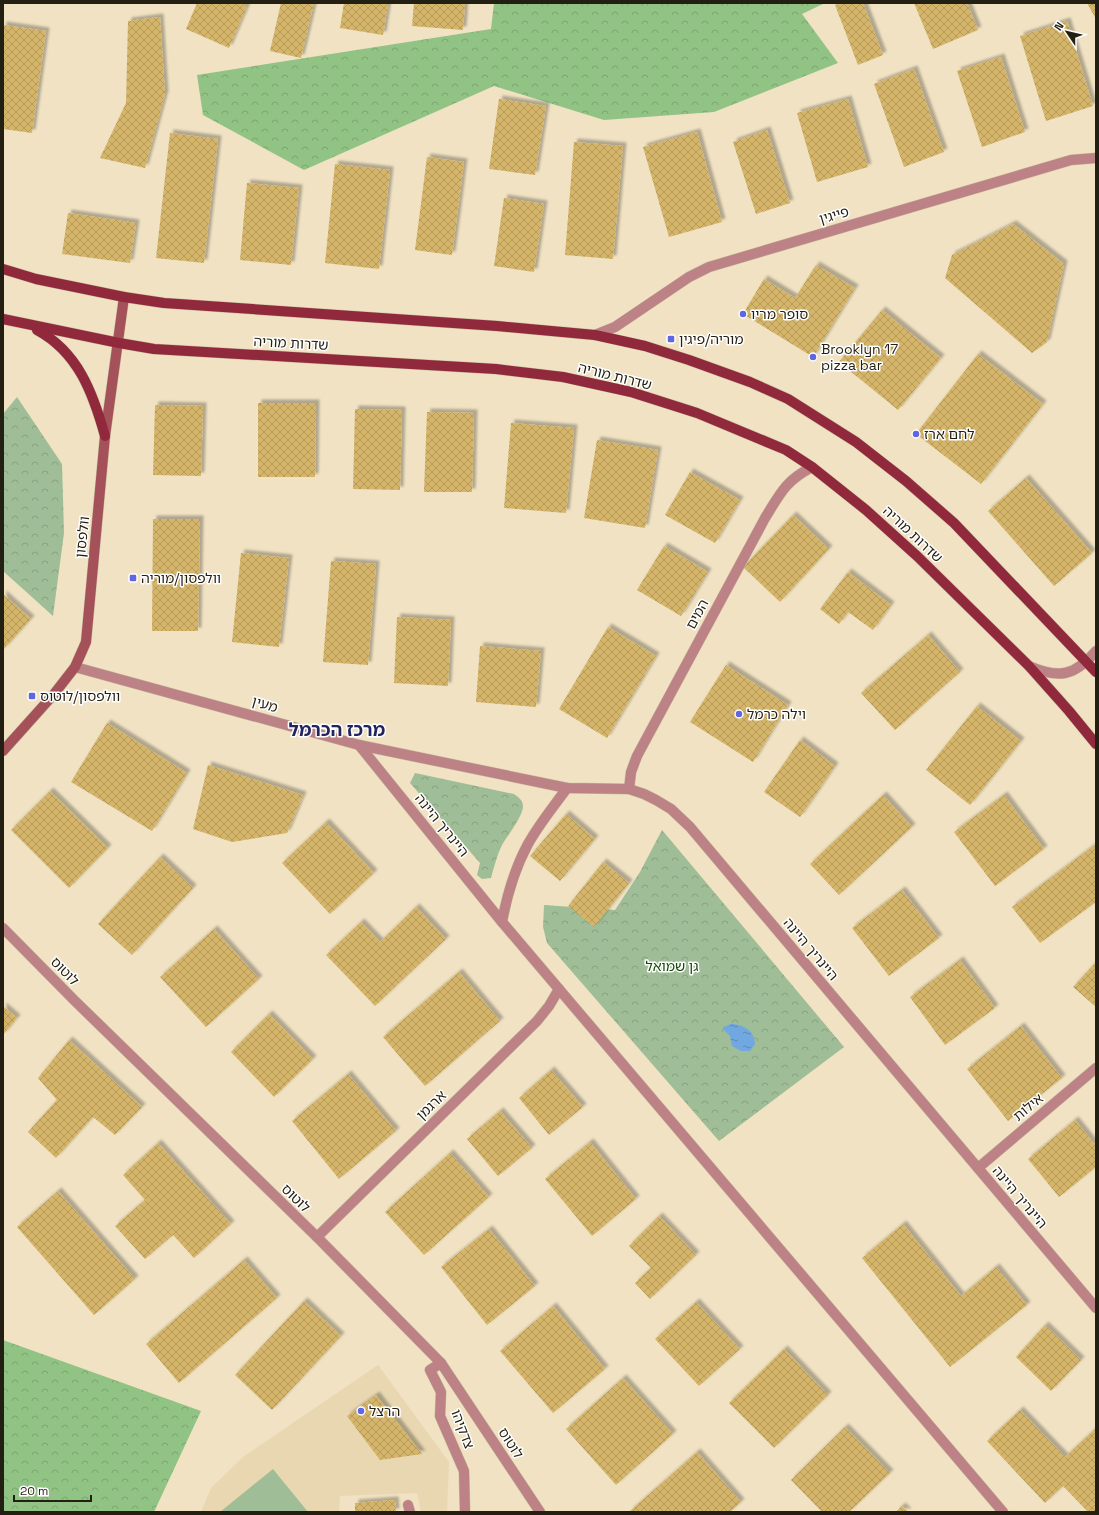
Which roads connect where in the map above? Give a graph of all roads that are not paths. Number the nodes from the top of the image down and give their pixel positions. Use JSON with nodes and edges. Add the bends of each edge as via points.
{"nodes":[{"id":1,"x":1096,"y":158,"type":"edge"},
{"id":2,"x":3,"y":268,"type":"edge"},
{"id":3,"x":124,"y":297,"type":"junction"},
{"id":4,"x":3,"y":319,"type":"edge"},
{"id":5,"x":26,"y":324,"type":"junction"},
{"id":6,"x":595,"y":335,"type":"junction"},
{"id":7,"x":119,"y":343,"type":"junction"},
{"id":8,"x":105,"y":436,"type":"junction"},
{"id":9,"x":812,"y":467,"type":"junction"},
{"id":10,"x":1096,"y":651,"type":"edge"},
{"id":11,"x":1087,"y":662,"type":"junction"},
{"id":12,"x":1029,"y":666,"type":"junction"},
{"id":13,"x":75,"y":667,"type":"junction"},
{"id":14,"x":1096,"y":672,"type":"edge"},
{"id":15,"x":359,"y":744,"type":"junction"},
{"id":16,"x":1096,"y":744,"type":"edge"},
{"id":17,"x":3,"y":751,"type":"edge"},
{"id":18,"x":566,"y":788,"type":"junction"},
{"id":19,"x":629,"y":789,"type":"junction"},
{"id":20,"x":502,"y":922,"type":"junction"},
{"id":21,"x":3,"y":928,"type":"edge"},
{"id":22,"x":559,"y":989,"type":"junction"},
{"id":23,"x":1096,"y":1068,"type":"edge"},
{"id":24,"x":978,"y":1168,"type":"junction"},
{"id":25,"x":316,"y":1237,"type":"junction"},
{"id":26,"x":1096,"y":1308,"type":"edge"},
{"id":27,"x":441,"y":1363,"type":"junction"},
{"id":28,"x":465,"y":1512,"type":"edge"},
{"id":29,"x":540,"y":1512,"type":"edge"},
{"id":30,"x":1003,"y":1512,"type":"edge"}],
"edges":[{"from":1,"to":6,"type":"street","name":"פייגין","via":[[1071,160],[709,266],[615,327]]},
{"from":2,"to":3,"type":"main road","via":[[36,279]]},
{"from":3,"to":6,"type":"main road","via":[[164,303]]},
{"from":3,"to":7,"type":"street","name":"וולפסון"},
{"from":4,"to":5,"type":"main road","name":"שדרות מוריה"},
{"from":5,"to":7,"type":"main road","name":"שדרות מוריה"},
{"from":5,"to":8,"type":"main road","via":[[49,336],[75,362],[98,408]]},
{"from":6,"to":11,"type":"main road","via":[[645,346],[750,382],[788,399],[856,442],[954,523]]},
{"from":7,"to":8,"type":"street","name":"וולפסון"},
{"from":7,"to":9,"type":"main road","name":"שדרות מוריה","via":[[154,349],[496,369],[563,378],[631,392],[697,413],[786,450]]},
{"from":8,"to":13,"type":"street","name":"וולפסון","via":[[86,642]]},
{"from":9,"to":12,"type":"main road","name":"שדרות מוריה","via":[[866,510],[911,551]]},
{"from":9,"to":19,"type":"street","name":"המים","via":[[788,483],[764,518],[637,756]]},
{"from":10,"to":11,"type":"street"},
{"from":11,"to":12,"type":"street","via":[[1074,670],[1058,674]]},
{"from":11,"to":14,"type":"main road"},
{"from":12,"to":16,"type":"main road","name":"שדרות מוריה"},
{"from":13,"to":15,"type":"street","name":"מעין"},
{"from":13,"to":17,"type":"street","name":"וולפסון"},
{"from":15,"to":18,"type":"street","name":"מעין"},
{"from":15,"to":20,"type":"street","name":"היינריך היינה"},
{"from":18,"to":19,"type":"street","name":"היינריך היינה"},
{"from":18,"to":20,"type":"street","via":[[520,859]]},
{"from":19,"to":24,"type":"street","name":"היינריך היינה","via":[[671,809],[690,827]]},
{"from":20,"to":22,"type":"street","name":"היינריך היינה"},
{"from":21,"to":25,"type":"street","name":"לוטוס"},
{"from":22,"to":25,"type":"street","name":"ארגמן","via":[[537,1021]]},
{"from":22,"to":30,"type":"street","name":"היינריך היינה"},
{"from":23,"to":24,"type":"street","name":"אילות"},
{"from":24,"to":26,"type":"street","name":"היינריך היינה"},
{"from":25,"to":27,"type":"street","name":"לוטוס"},
{"from":27,"to":28,"type":"street","name":"צדקיהו","via":[[430,1370],[441,1392],[440,1416],[464,1471]]},
{"from":27,"to":29,"type":"street","name":"לוטוס"}]}
